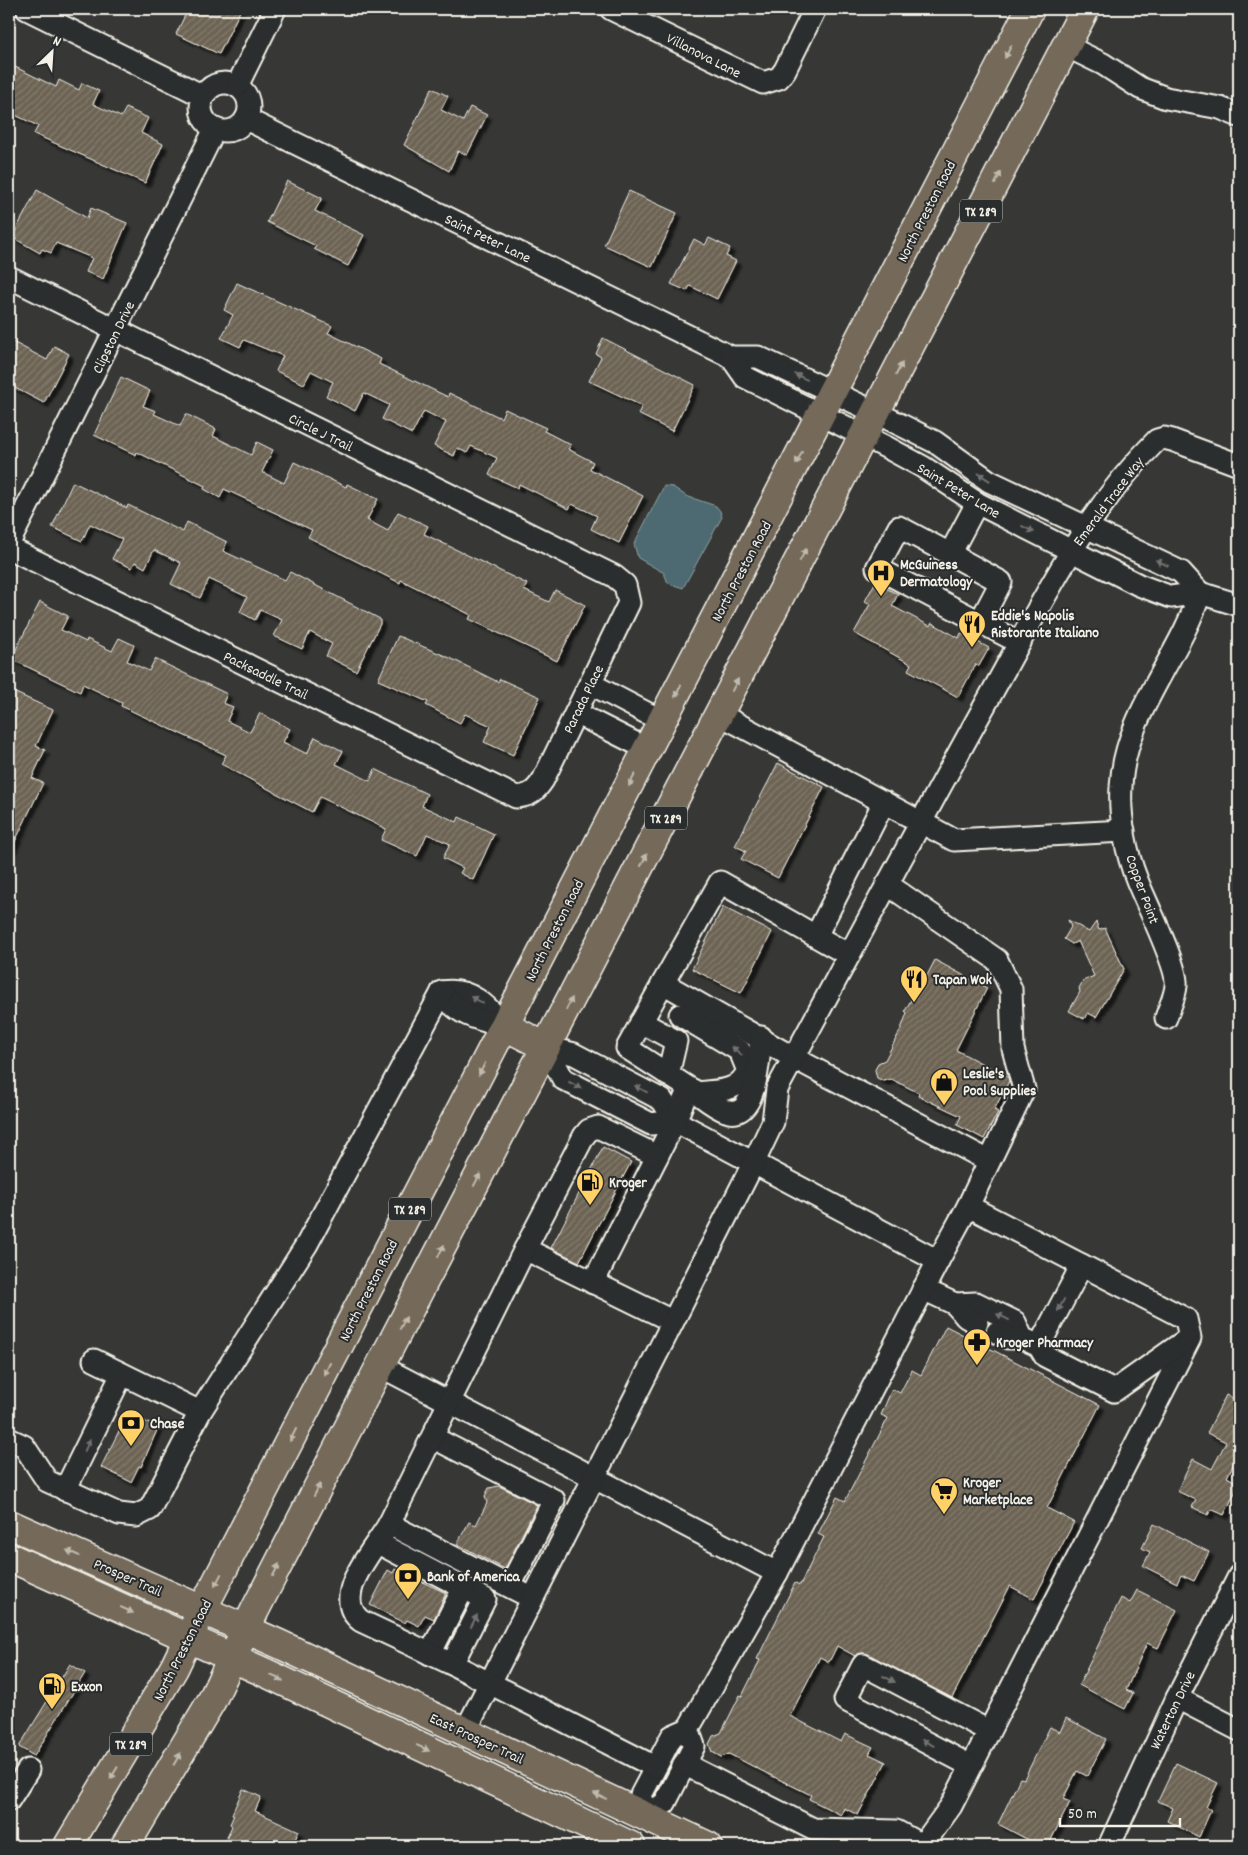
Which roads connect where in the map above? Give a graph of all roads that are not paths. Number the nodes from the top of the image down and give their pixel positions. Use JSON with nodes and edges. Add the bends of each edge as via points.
{"nodes":[{"id":1,"x":27,"y":9,"type":"edge"},
{"id":2,"x":275,"y":9,"type":"edge"},
{"id":3,"x":611,"y":9,"type":"edge"},
{"id":4,"x":815,"y":9,"type":"edge"},
{"id":5,"x":1030,"y":9,"type":"edge"},
{"id":6,"x":1085,"y":9,"type":"edge"},
{"id":7,"x":1066,"y":46,"type":"junction"},
{"id":8,"x":237,"y":86,"type":"junction"},
{"id":9,"x":203,"y":96,"type":"junction"},
{"id":10,"x":1239,"y":116,"type":"edge"},
{"id":11,"x":246,"y":119,"type":"junction"},
{"id":12,"x":215,"y":129,"type":"junction"},
{"id":13,"x":9,"y":277,"type":"edge"},
{"id":14,"x":116,"y":331,"type":"junction"},
{"id":15,"x":828,"y":404,"type":"junction"},
{"id":16,"x":877,"y":413,"type":"junction"},
{"id":17,"x":864,"y":436,"type":"junction"},
{"id":18,"x":1239,"y":465,"type":"edge"},
{"id":19,"x":977,"y":503,"type":"junction"},
{"id":20,"x":1084,"y":527,"type":"junction"},
{"id":21,"x":9,"y":543,"type":"edge"},
{"id":22,"x":9,"y":548,"type":"edge"},
{"id":23,"x":1070,"y":551,"type":"junction"},
{"id":24,"x":950,"y":554,"type":"junction"},
{"id":25,"x":1200,"y":592,"type":"junction"},
{"id":26,"x":628,"y":593,"type":"joint"},
{"id":27,"x":1239,"y":605,"type":"edge"},
{"id":28,"x":980,"y":622,"type":"junction"},
{"id":29,"x":1020,"y":643,"type":"junction"},
{"id":30,"x":591,"y":684,"type":"junction"},
{"id":31,"x":576,"y":713,"type":"junction"},
{"id":32,"x":720,"y":714,"type":"junction"},
{"id":33,"x":662,"y":721,"type":"junction"},
{"id":34,"x":648,"y":750,"type":"junction"},
{"id":35,"x":526,"y":796,"type":"joint"},
{"id":36,"x":884,"y":802,"type":"junction"},
{"id":37,"x":920,"y":822,"type":"junction"},
{"id":38,"x":1124,"y":831,"type":"junction"},
{"id":39,"x":887,"y":884,"type":"junction"},
{"id":40,"x":816,"y":936,"type":"junction"},
{"id":41,"x":849,"y":955,"type":"junction"},
{"id":42,"x":666,"y":1002,"type":"junction"},
{"id":43,"x":1166,"y":1018,"type":"dead end"},
{"id":44,"x":641,"y":1022,"type":"junction"},
{"id":45,"x":505,"y":1026,"type":"junction"},
{"id":46,"x":761,"y":1037,"type":"junction"},
{"id":47,"x":546,"y":1047,"type":"junction"},
{"id":48,"x":794,"y":1058,"type":"junction"},
{"id":49,"x":668,"y":1075,"type":"junction"},
{"id":50,"x":693,"y":1090,"type":"junction"},
{"id":51,"x":675,"y":1121,"type":"junction"},
{"id":52,"x":657,"y":1156,"type":"junction"},
{"id":53,"x":989,"y":1161,"type":"junction"},
{"id":54,"x":753,"y":1164,"type":"junction"},
{"id":55,"x":968,"y":1206,"type":"junction"},
{"id":56,"x":524,"y":1249,"type":"junction"},
{"id":57,"x":938,"y":1261,"type":"junction"},
{"id":58,"x":1082,"y":1265,"type":"junction"},
{"id":59,"x":593,"y":1283,"type":"junction"},
{"id":60,"x":923,"y":1289,"type":"junction"},
{"id":61,"x":955,"y":1304,"type":"junction"},
{"id":62,"x":672,"y":1322,"type":"junction"},
{"id":63,"x":978,"y":1323,"type":"dead end"},
{"id":64,"x":997,"y":1332,"type":"dead end"},
{"id":65,"x":1190,"y":1338,"type":"junction"},
{"id":66,"x":1031,"y":1342,"type":"junction"},
{"id":67,"x":94,"y":1360,"type":"dead end"},
{"id":68,"x":380,"y":1366,"type":"junction"},
{"id":69,"x":122,"y":1374,"type":"junction"},
{"id":70,"x":450,"y":1402,"type":"junction"},
{"id":71,"x":200,"y":1412,"type":"junction"},
{"id":72,"x":434,"y":1438,"type":"junction"},
{"id":73,"x":9,"y":1439,"type":"edge"},
{"id":74,"x":593,"y":1477,"type":"junction"},
{"id":75,"x":65,"y":1490,"type":"junction"},
{"id":76,"x":9,"y":1524,"type":"edge"},
{"id":77,"x":389,"y":1524,"type":"junction"},
{"id":78,"x":378,"y":1543,"type":"junction"},
{"id":79,"x":9,"y":1557,"type":"edge"},
{"id":80,"x":777,"y":1573,"type":"junction"},
{"id":81,"x":1239,"y":1576,"type":"edge"},
{"id":82,"x":510,"y":1586,"type":"junction"},
{"id":83,"x":464,"y":1587,"type":"junction"},
{"id":84,"x":532,"y":1598,"type":"junction"},
{"id":85,"x":202,"y":1610,"type":"junction"},
{"id":86,"x":246,"y":1629,"type":"junction"},
{"id":87,"x":189,"y":1638,"type":"junction"},
{"id":88,"x":430,"y":1654,"type":"junction"},
{"id":89,"x":232,"y":1658,"type":"junction"},
{"id":90,"x":452,"y":1664,"type":"junction"},
{"id":91,"x":489,"y":1683,"type":"junction"},
{"id":92,"x":1177,"y":1698,"type":"junction"},
{"id":93,"x":688,"y":1730,"type":"junction"},
{"id":94,"x":1239,"y":1730,"type":"edge"},
{"id":95,"x":989,"y":1731,"type":"junction"},
{"id":96,"x":465,"y":1732,"type":"junction"},
{"id":97,"x":684,"y":1764,"type":"junction"},
{"id":98,"x":971,"y":1766,"type":"junction"},
{"id":99,"x":655,"y":1767,"type":"junction"},
{"id":100,"x":28,"y":1770,"type":"dead end"},
{"id":101,"x":9,"y":1798,"type":"edge"},
{"id":102,"x":644,"y":1817,"type":"junction"},
{"id":103,"x":68,"y":1846,"type":"edge"},
{"id":104,"x":125,"y":1846,"type":"edge"},
{"id":105,"x":630,"y":1846,"type":"edge"},
{"id":106,"x":708,"y":1846,"type":"edge"},
{"id":107,"x":922,"y":1846,"type":"edge"},
{"id":108,"x":1108,"y":1846,"type":"edge"}],
"edges":[{"from":1,"to":9,"type":"street"},
{"from":2,"to":8,"type":"street"},
{"from":3,"to":4,"type":"street","name":"Villanova Lane","via":[[763,83],[779,78],[785,70]]},
{"from":5,"to":15,"type":"main road","name":"North Preston Road","number":"TX 289","one_way":true},
{"from":6,"to":7,"type":"main road","number":"TX 289"},
{"from":7,"to":10,"type":"street","via":[[1104,64],[1140,88],[1166,98],[1220,108]]},
{"from":16,"to":7,"type":"main road","number":"TX 289","one_way":true},
{"from":8,"to":9,"type":"street","via":[[217,84],[206,90]]},
{"from":8,"to":11,"type":"street","via":[[248,100]]},
{"from":9,"to":12,"type":"street","via":[[200,109],[204,121]]},
{"from":11,"to":12,"type":"street","via":[[236,129]]},
{"from":11,"to":15,"type":"street","name":"Saint Peter Lane","via":[[731,357],[758,357]]},
{"from":12,"to":14,"type":"street","name":"Clipston Drive"},
{"from":13,"to":14,"type":"street","name":"Circle J Trail"},
{"from":14,"to":21,"type":"street","name":"Clipston Drive"},
{"from":14,"to":26,"type":"street","name":"Circle J Trail","via":[[614,576]]},
{"from":15,"to":16,"type":"street","name":"Saint Peter Lane"},
{"from":15,"to":17,"type":"street","name":"Saint Peter Lane"},
{"from":15,"to":33,"type":"main road","name":"North Preston Road","number":"TX 289","one_way":true},
{"from":16,"to":17,"type":"main road","number":"TX 289"},
{"from":20,"to":16,"type":"street","name":"Saint Peter Lane","one_way":true,"via":[[989,481],[935,442]]},
{"from":17,"to":19,"type":"street","name":"Saint Peter Lane","via":[[923,467]]},
{"from":32,"to":17,"type":"main road","number":"TX 289","one_way":true},
{"from":18,"to":20,"type":"street","name":"Emerald Trace Way","via":[[1164,438],[1157,440],[1117,483]]},
{"from":19,"to":23,"type":"street","name":"Saint Peter Lane","one_way":true},
{"from":19,"to":24,"type":"street"},
{"from":20,"to":23,"type":"street","name":"Emerald Trace Way"},
{"from":25,"to":20,"type":"street","name":"Saint Peter Lane","one_way":true,"via":[[1181,572]]},
{"from":22,"to":35,"type":"street","name":"Packsaddle Trail","via":[[504,792]]},
{"from":23,"to":25,"type":"street","name":"Saint Peter Lane","via":[[1171,597]]},
{"from":23,"to":29,"type":"street","name":"Emerald Trace Way"},
{"from":24,"to":28,"type":"street","via":[[1001,582]]},
{"from":24,"to":28,"type":"street","via":[[899,526],[877,568]]},
{"from":25,"to":27,"type":"street","name":"Saint Peter Lane"},
{"from":25,"to":38,"type":"street","name":"Copper Point","via":[[1192,617],[1147,699],[1126,751],[1120,788]]},
{"from":26,"to":30,"type":"street","name":"Parada Place","via":[[629,603]]},
{"from":28,"to":29,"type":"street"},
{"from":29,"to":37,"type":"street","name":"Emerald Trace Way"},
{"from":30,"to":31,"type":"street","name":"Parada Place"},
{"from":30,"to":33,"type":"street"},
{"from":31,"to":34,"type":"street"},
{"from":31,"to":35,"type":"street","name":"Parada Place","via":[[536,792]]},
{"from":32,"to":36,"type":"street"},
{"from":47,"to":32,"type":"main road","number":"TX 289","one_way":true},
{"from":33,"to":34,"type":"main road","name":"North Preston Road","number":"TX 289"},
{"from":34,"to":45,"type":"main road","name":"North Preston Road","number":"TX 289","one_way":true},
{"from":36,"to":37,"type":"street"},
{"from":36,"to":40,"type":"street"},
{"from":37,"to":38,"type":"street","via":[[954,840]]},
{"from":37,"to":39,"type":"street","name":"Emerald Trace Way"},
{"from":38,"to":43,"type":"street","name":"Copper Point","via":[[1136,878],[1167,950],[1177,984]]},
{"from":39,"to":41,"type":"street","name":"Emerald Trace Way"},
{"from":39,"to":53,"type":"street","via":[[997,960],[1010,989],[1013,1049],[1024,1089]]},
{"from":40,"to":41,"type":"street"},
{"from":40,"to":42,"type":"street","via":[[720,882]]},
{"from":41,"to":48,"type":"street","name":"Emerald Trace Way"},
{"from":42,"to":44,"type":"street"},
{"from":42,"to":46,"type":"street"},
{"from":50,"to":42,"type":"street","one_way":true,"via":[[733,1088],[742,1083],[748,1071],[740,1050]]},
{"from":44,"to":49,"type":"street","via":[[676,1041]]},
{"from":44,"to":49,"type":"street","via":[[627,1048]]},
{"from":45,"to":47,"type":"main road"},
{"from":45,"to":71,"type":"street","via":[[477,1019],[449,1005],[442,992],[307,1244]]},
{"from":45,"to":85,"type":"main road","name":"North Preston Road","number":"TX 289","one_way":true},
{"from":46,"to":48,"type":"street"},
{"from":46,"to":50,"type":"street","via":[[754,1089],[745,1106],[735,1112],[726,1112]]},
{"from":47,"to":51,"type":"street","via":[[566,1080],[651,1124]]},
{"from":68,"to":47,"type":"main road","number":"TX 289","one_way":true},
{"from":48,"to":53,"type":"street"},
{"from":48,"to":54,"type":"street","name":"Emerald Trace Way","via":[[777,1089],[773,1122]]},
{"from":49,"to":50,"type":"street"},
{"from":50,"to":51,"type":"street"},
{"from":51,"to":52,"type":"street"},
{"from":51,"to":54,"type":"street"},
{"from":52,"to":56,"type":"street","via":[[607,1130],[598,1127],[589,1130]]},
{"from":52,"to":59,"type":"street"},
{"from":53,"to":55,"type":"street"},
{"from":54,"to":57,"type":"street"},
{"from":54,"to":62,"type":"street","name":"Emerald Trace Way"},
{"from":55,"to":57,"type":"street"},
{"from":55,"to":58,"type":"street"},
{"from":56,"to":59,"type":"street"},
{"from":56,"to":70,"type":"street"},
{"from":57,"to":60,"type":"street"},
{"from":58,"to":65,"type":"street","via":[[1186,1319]]},
{"from":58,"to":66,"type":"street","one_way":true},
{"from":59,"to":62,"type":"street"},
{"from":60,"to":61,"type":"street"},
{"from":60,"to":80,"type":"street"},
{"from":61,"to":63,"type":"street","via":[[966,1317]]},
{"from":66,"to":61,"type":"street","one_way":true,"via":[[1015,1322],[976,1304]]},
{"from":62,"to":74,"type":"street","name":"Emerald Trace Way"},
{"from":64,"to":66,"type":"street","via":[[1008,1338]]},
{"from":65,"to":66,"type":"street","via":[[1114,1391],[1045,1356]]},
{"from":65,"to":95,"type":"street"},
{"from":67,"to":69,"type":"street"},
{"from":68,"to":70,"type":"street"},
{"from":86,"to":68,"type":"main road","number":"TX 289","one_way":true},
{"from":69,"to":71,"type":"street"},
{"from":75,"to":69,"type":"street","one_way":true},
{"from":70,"to":72,"type":"street"},
{"from":70,"to":74,"type":"street"},
{"from":71,"to":75,"type":"street","via":[[156,1502],[144,1513],[136,1516],[119,1514]]},
{"from":72,"to":77,"type":"street"},
{"from":72,"to":82,"type":"street","via":[[554,1500]]},
{"from":73,"to":75,"type":"street","via":[[24,1446],[47,1481]]},
{"from":74,"to":80,"type":"street"},
{"from":74,"to":84,"type":"street","name":"Emerald Trace Way"},
{"from":85,"to":76,"type":"main road","name":"Prosper Trail","one_way":true},
{"from":77,"to":78,"type":"street"},
{"from":77,"to":82,"type":"street"},
{"from":78,"to":83,"type":"street"},
{"from":78,"to":88,"type":"street","via":[[370,1551],[350,1588],[352,1611],[361,1621]]},
{"from":79,"to":87,"type":"main road","name":"Prosper Trail","one_way":true},
{"from":80,"to":93,"type":"street"},
{"from":81,"to":92,"type":"street","name":"Waterton Drive"},
{"from":82,"to":84,"type":"street"},
{"from":83,"to":88,"type":"street"},
{"from":90,"to":83,"type":"street","one_way":true,"via":[[485,1599]]},
{"from":84,"to":91,"type":"street","name":"Emerald Trace Way"},
{"from":85,"to":86,"type":"main road","name":"Prosper Trail"},
{"from":85,"to":87,"type":"main road","name":"North Preston Road","number":"TX 289"},
{"from":86,"to":89,"type":"main road","number":"TX 289"},
{"from":86,"to":96,"type":"main road","name":"East Prosper Trail"},
{"from":87,"to":89,"type":"main road","name":"Prosper Trail"},
{"from":87,"to":103,"type":"main road","name":"North Preston Road","number":"TX 289","one_way":true,"via":[[128,1750]]},
{"from":88,"to":90,"type":"street"},
{"from":104,"to":89,"type":"main road","number":"TX 289","one_way":true,"via":[[212,1700]]},
{"from":89,"to":105,"type":"main road","one_way":true},
{"from":90,"to":91,"type":"street"},
{"from":91,"to":96,"type":"street","name":"Emerald Trace Way"},
{"from":91,"to":99,"type":"street"},
{"from":92,"to":94,"type":"street"},
{"from":92,"to":108,"type":"street","name":"Waterton Drive"},
{"from":93,"to":97,"type":"street","via":[[694,1746]]},
{"from":93,"to":99,"type":"street","via":[[672,1736]]},
{"from":95,"to":98,"type":"street"},
{"from":98,"to":95,"type":"street","one_way":true,"via":[[845,1700],[863,1665]]},
{"from":102,"to":96,"type":"main road","name":"East Prosper Trail","one_way":true},
{"from":97,"to":102,"type":"street","via":[[665,1803]]},
{"from":97,"to":107,"type":"street","via":[[814,1829],[896,1831]]},
{"from":98,"to":107,"type":"street","via":[[951,1806]]},
{"from":99,"to":102,"type":"street","via":[[641,1795]]},
{"from":100,"to":101,"type":"street"},
{"from":102,"to":105,"type":"main road"},
{"from":102,"to":106,"type":"main road","name":"East Prosper Trail"}]}
